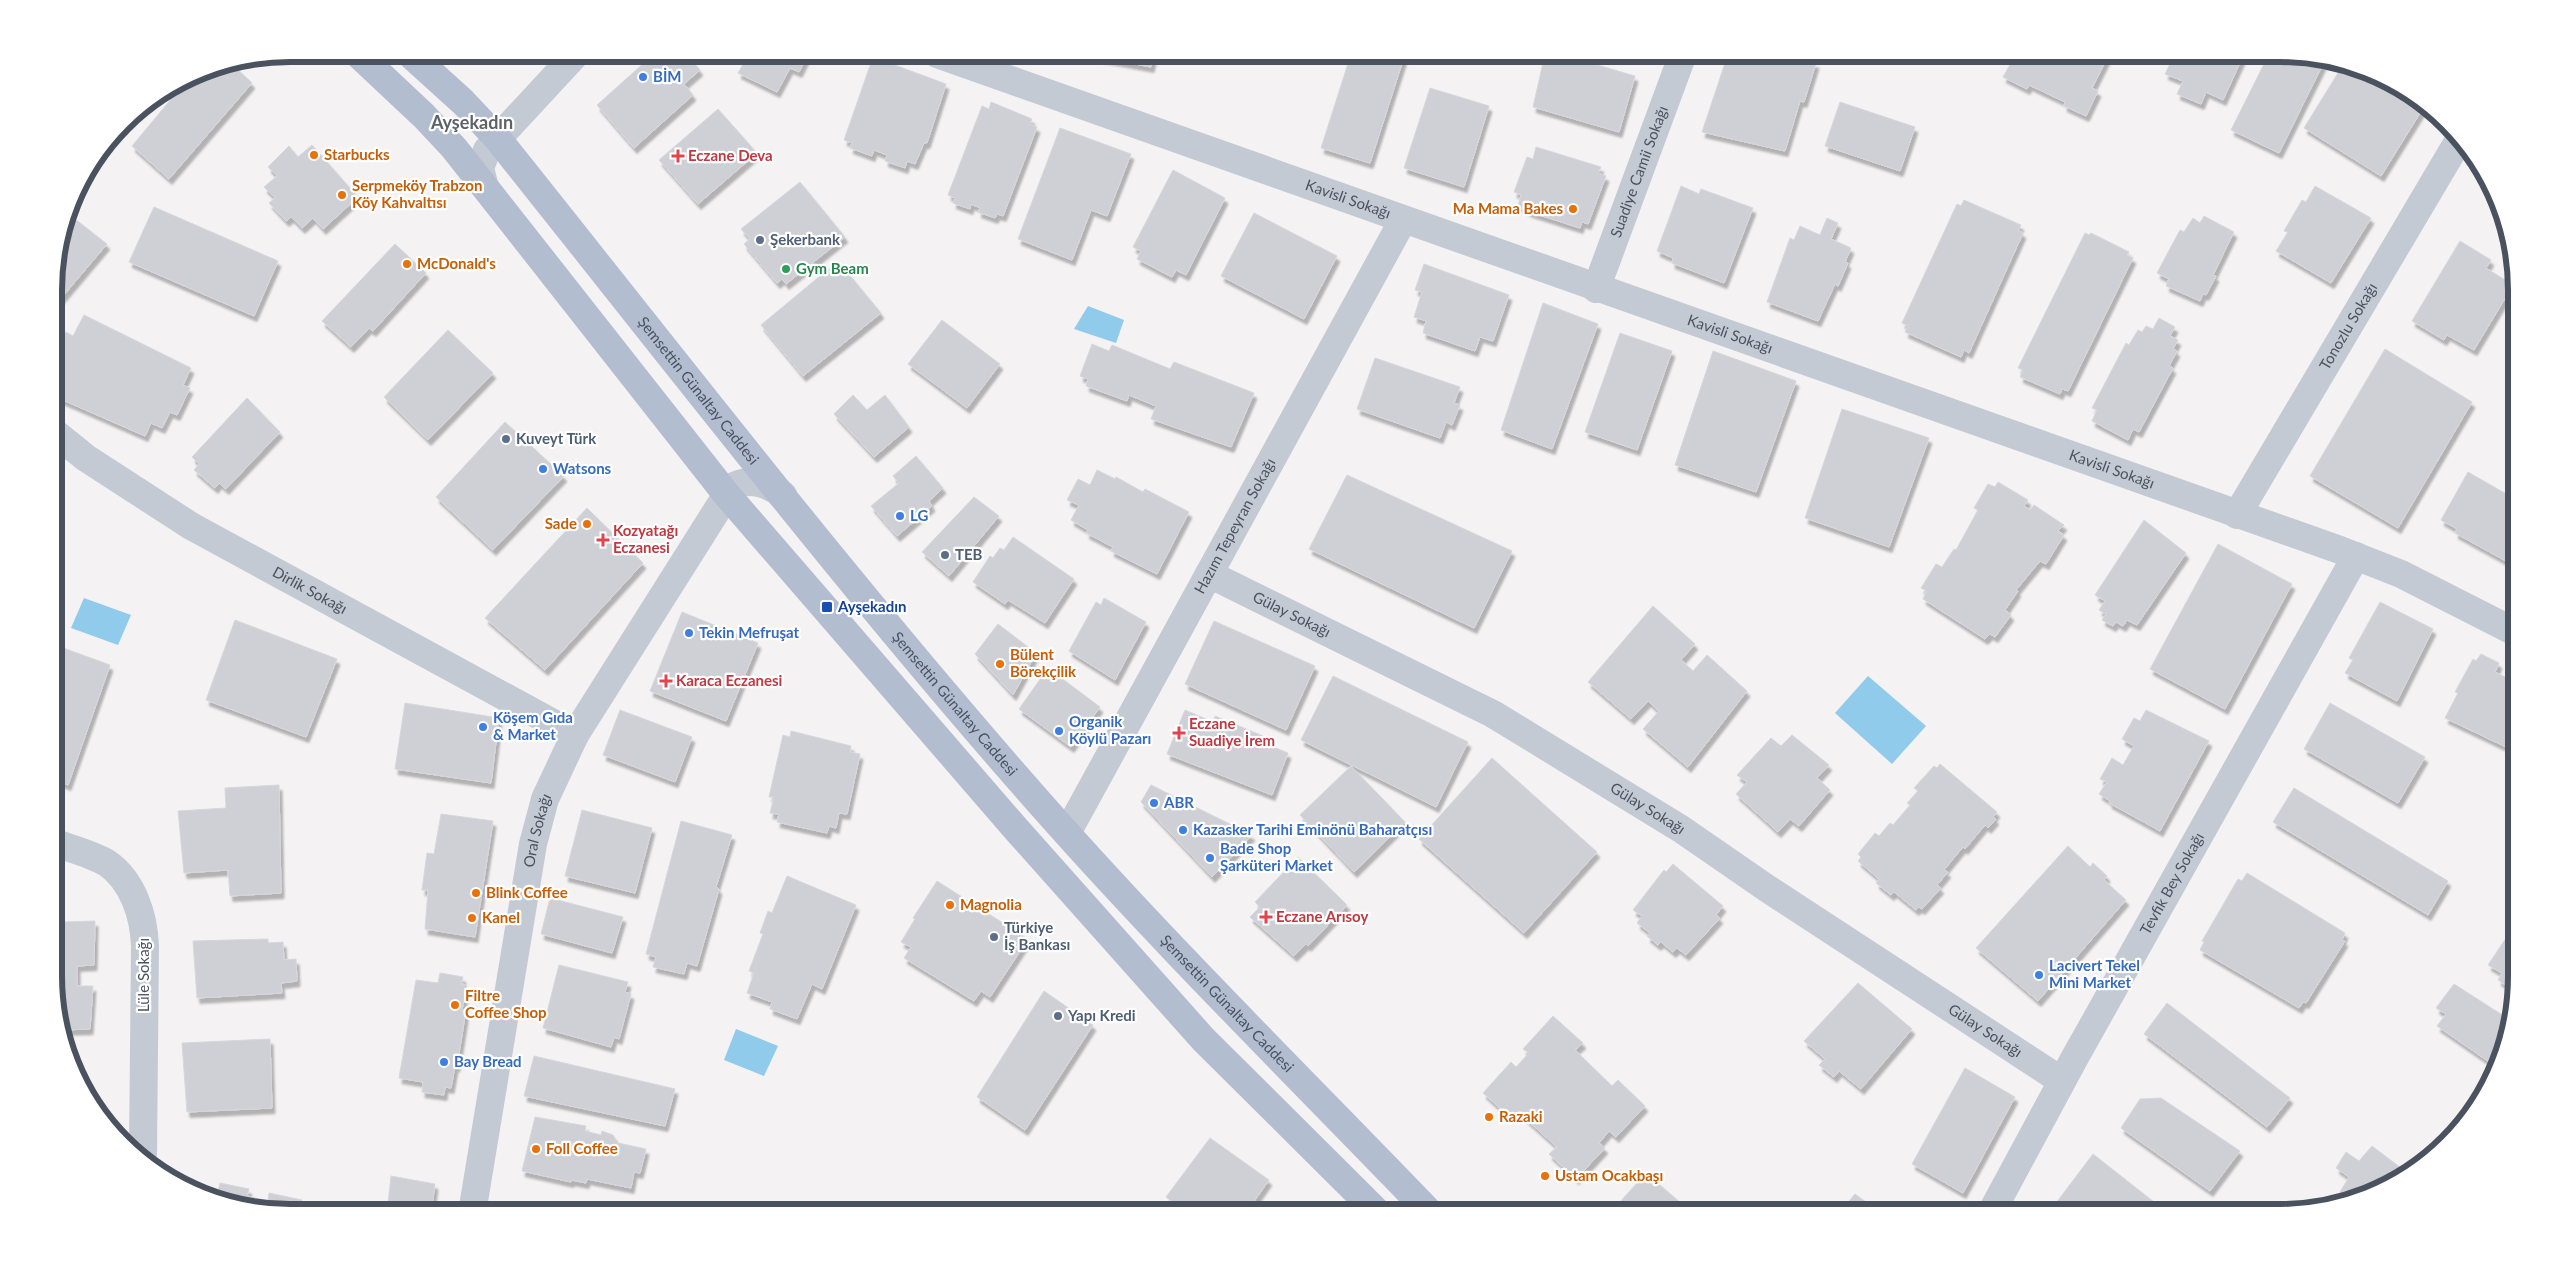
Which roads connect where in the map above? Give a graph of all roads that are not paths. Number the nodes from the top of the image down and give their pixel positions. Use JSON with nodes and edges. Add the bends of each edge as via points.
{"nodes":[{"id":1,"x":367,"y":62,"type":"edge"},
{"id":2,"x":419,"y":62,"type":"edge"},
{"id":3,"x":568,"y":62,"type":"edge"},
{"id":4,"x":959,"y":62,"type":"edge"},
{"id":5,"x":1680,"y":62,"type":"edge"},
{"id":6,"x":497,"y":138,"type":"junction"},
{"id":7,"x":2455,"y":146,"type":"edge"},
{"id":8,"x":484,"y":184,"type":"junction"},
{"id":9,"x":1403,"y":220,"type":"junction"},
{"id":10,"x":1596,"y":289,"type":"junction"},
{"id":11,"x":62,"y":438,"type":"edge"},
{"id":12,"x":727,"y":495,"type":"junction"},
{"id":13,"x":783,"y":496,"type":"junction"},
{"id":14,"x":2237,"y":515,"type":"junction"},
{"id":15,"x":2356,"y":556,"type":"junction"},
{"id":16,"x":1209,"y":574,"type":"junction"},
{"id":17,"x":2508,"y":628,"type":"edge"},
{"id":18,"x":575,"y":734,"type":"junction"},
{"id":19,"x":1067,"y":834,"type":"junction"},
{"id":20,"x":62,"y":846,"type":"edge"},
{"id":21,"x":2062,"y":1082,"type":"junction"},
{"id":22,"x":143,"y":1150,"type":"edge"},
{"id":23,"x":474,"y":1204,"type":"edge"},
{"id":24,"x":1369,"y":1204,"type":"edge"},
{"id":25,"x":1421,"y":1204,"type":"edge"},
{"id":26,"x":1995,"y":1204,"type":"edge"}],
"edges":[{"from":1,"to":8,"type":"main road","via":[[424,116]]},
{"from":2,"to":6,"type":"main road","name":"Şemsettin Günaltay Caddesi"},
{"from":3,"to":6,"type":"street"},
{"from":4,"to":9,"type":"street","name":"Kavisli Sokağı"},
{"from":5,"to":10,"type":"street","name":"Suadiye Camii Sokağı"},
{"from":6,"to":8,"type":"street","via":[[481,160],[480,175]]},
{"from":6,"to":13,"type":"main road","name":"Şemsettin Günaltay Caddesi"},
{"from":7,"to":14,"type":"street","name":"Tonozlu Sokağı"},
{"from":8,"to":12,"type":"main road"},
{"from":9,"to":10,"type":"street","name":"Kavisli Sokağı"},
{"from":9,"to":16,"type":"street","name":"Hazım Tepeyran Sokağı"},
{"from":10,"to":14,"type":"street","name":"Kavisli Sokağı"},
{"from":11,"to":18,"type":"street","name":"Dirlik Sokağı","via":[[86,458],[190,526]]},
{"from":12,"to":13,"type":"street","via":[[736,485],[752,482],[766,484]]},
{"from":12,"to":18,"type":"street","name":"Oral Sokağı"},
{"from":12,"to":24,"type":"main road","via":[[1048,866],[1203,1039]]},
{"from":13,"to":19,"type":"main road","name":"Şemsettin Günaltay Caddesi","via":[[918,663]]},
{"from":14,"to":15,"type":"street","name":"Kavisli Sokağı"},
{"from":15,"to":17,"type":"street","name":"Kavisli Sokağı","via":[[2401,574]]},
{"from":15,"to":21,"type":"street","name":"Tevfik Bey Sokağı"},
{"from":16,"to":19,"type":"street","name":"Hazım Tepeyran Sokağı"},
{"from":16,"to":21,"type":"street","name":"Gülay Sokağı","via":[[1493,714],[1681,829],[1768,890]]},
{"from":18,"to":23,"type":"street","name":"Oral Sokağı","via":[[545,799],[535,836]]},
{"from":19,"to":25,"type":"main road","name":"Şemsettin Günaltay Caddesi"},
{"from":20,"to":22,"type":"street","name":"Lüle Sokağı","via":[[94,857],[114,869],[128,888],[142,920],[145,946]]},
{"from":21,"to":26,"type":"street","name":"Tevfik Bey Sokağı"}]}
